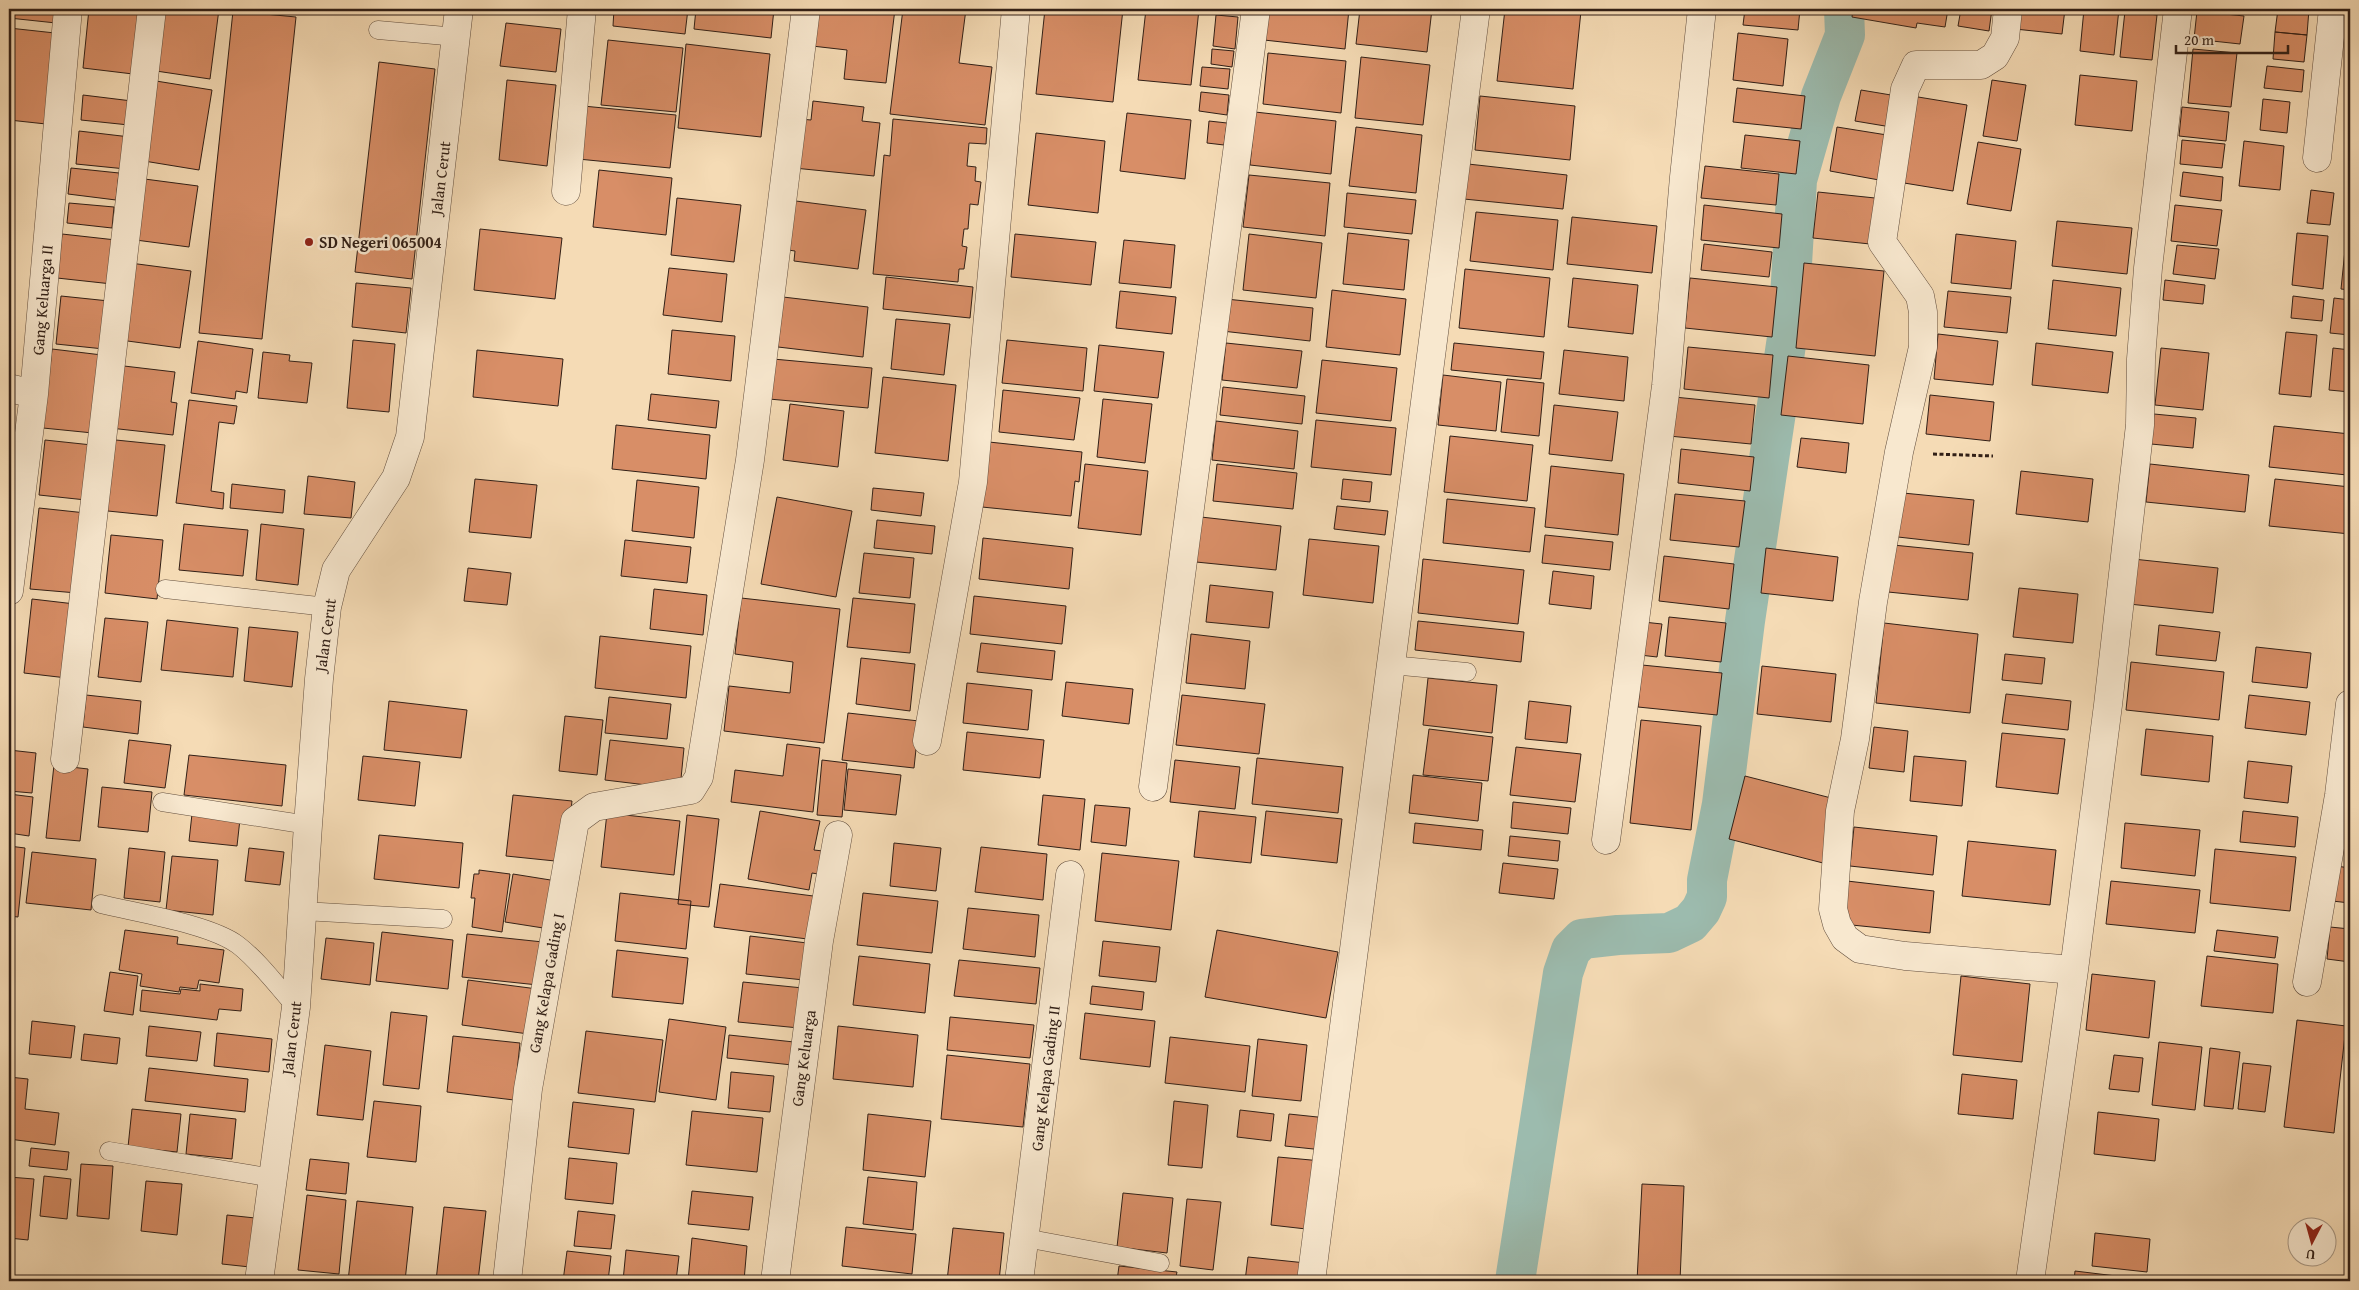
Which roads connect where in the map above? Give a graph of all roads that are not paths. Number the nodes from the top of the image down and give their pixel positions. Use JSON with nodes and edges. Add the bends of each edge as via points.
{"nodes":[{"id":1,"x":68,"y":9,"type":"edge"},
{"id":2,"x":152,"y":9,"type":"edge"},
{"id":3,"x":453,"y":9,"type":"edge"},
{"id":4,"x":459,"y":9,"type":"edge"},
{"id":5,"x":582,"y":9,"type":"edge"},
{"id":6,"x":806,"y":9,"type":"edge"},
{"id":7,"x":1016,"y":9,"type":"edge"},
{"id":8,"x":1256,"y":9,"type":"edge"},
{"id":9,"x":1476,"y":9,"type":"edge"},
{"id":10,"x":1702,"y":9,"type":"edge"},
{"id":11,"x":2008,"y":9,"type":"edge"},
{"id":12,"x":2178,"y":9,"type":"edge"},
{"id":13,"x":2333,"y":9,"type":"edge"},
{"id":14,"x":378,"y":30,"type":"dead end"},
{"id":15,"x":457,"y":37,"type":"junction"},
{"id":16,"x":2317,"y":158,"type":"dead end"},
{"id":17,"x":566,"y":191,"type":"dead end"},
{"id":18,"x":22,"y":391,"type":"edge"},
{"id":19,"x":165,"y":589,"type":"dead end"},
{"id":20,"x":9,"y":591,"type":"edge"},
{"id":21,"x":327,"y":606,"type":"junction"},
{"id":22,"x":1391,"y":665,"type":"junction"},
{"id":23,"x":1467,"y":672,"type":"dead end"},
{"id":24,"x":2350,"y":704,"type":"edge"},
{"id":25,"x":927,"y":741,"type":"dead end"},
{"id":26,"x":65,"y":759,"type":"dead end"},
{"id":27,"x":1153,"y":787,"type":"dead end"},
{"id":28,"x":162,"y":802,"type":"dead end"},
{"id":29,"x":308,"y":825,"type":"junction"},
{"id":30,"x":838,"y":835,"type":"dead end"},
{"id":31,"x":1606,"y":840,"type":"dead end"},
{"id":32,"x":1070,"y":874,"type":"dead end"},
{"id":33,"x":102,"y":904,"type":"dead end"},
{"id":34,"x":303,"y":912,"type":"junction"},
{"id":35,"x":443,"y":919,"type":"dead end"},
{"id":36,"x":2074,"y":970,"type":"junction"},
{"id":37,"x":2307,"y":982,"type":"dead end"},
{"id":38,"x":296,"y":1007,"type":"junction"},
{"id":39,"x":109,"y":1151,"type":"dead end"},
{"id":40,"x":273,"y":1178,"type":"junction"},
{"id":41,"x":1025,"y":1238,"type":"junction"},
{"id":42,"x":1160,"y":1262,"type":"dead end"},
{"id":43,"x":259,"y":1281,"type":"edge"},
{"id":44,"x":507,"y":1281,"type":"edge"},
{"id":45,"x":775,"y":1281,"type":"edge"},
{"id":46,"x":1019,"y":1281,"type":"edge"},
{"id":47,"x":1311,"y":1281,"type":"edge"},
{"id":48,"x":2030,"y":1281,"type":"edge"}],
"edges":[{"from":1,"to":18,"type":"street","name":"Gang Keluarga II"},
{"from":2,"to":26,"type":"street"},
{"from":3,"to":4,"type":"lane"},
{"from":4,"to":15,"type":"street","name":"Jalan Cerut"},
{"from":5,"to":17,"type":"street"},
{"from":6,"to":44,"type":"street","name":"Gang Kelapa Gading I","via":[[750,460],[699,777],[691,790],[594,808],[574,821],[528,1089]]},
{"from":7,"to":25,"type":"street","via":[[973,482]]},
{"from":8,"to":27,"type":"street"},
{"from":9,"to":22,"type":"street"},
{"from":10,"to":31,"type":"street","via":[[1666,386]]},
{"from":11,"to":36,"type":"street","via":[[2005,38],[1995,56],[1981,65],[1916,66],[1905,89],[1882,242],[1920,296],[1923,347],[1899,452],[1873,602],[1855,739],[1840,811],[1833,909],[1845,938],[1860,949]]},
{"from":12,"to":36,"type":"street","via":[[2148,268],[2140,359],[2139,434]]},
{"from":13,"to":16,"type":"street"},
{"from":14,"to":15,"type":"lane"},
{"from":15,"to":21,"type":"street","name":"Jalan Cerut","via":[[410,437],[396,478],[336,570]]},
{"from":18,"to":20,"type":"street","name":"Gang Keluarga II"},
{"from":19,"to":21,"type":"lane"},
{"from":21,"to":29,"type":"street","name":"Jalan Cerut"},
{"from":22,"to":23,"type":"lane"},
{"from":22,"to":47,"type":"street"},
{"from":24,"to":37,"type":"street","via":[[2339,795]]},
{"from":28,"to":29,"type":"lane"},
{"from":29,"to":34,"type":"street","name":"Jalan Cerut"},
{"from":30,"to":45,"type":"street","name":"Gang Keluarga","via":[[819,941]]},
{"from":32,"to":41,"type":"street","name":"Gang Kelapa Gading II"},
{"from":33,"to":38,"type":"lane","via":[[217,933],[243,950]]},
{"from":34,"to":35,"type":"lane"},
{"from":34,"to":38,"type":"street","name":"Jalan Cerut"},
{"from":36,"to":48,"type":"street"},
{"from":38,"to":40,"type":"street","name":"Jalan Cerut"},
{"from":39,"to":40,"type":"lane"},
{"from":40,"to":43,"type":"street","name":"Jalan Cerut"},
{"from":41,"to":42,"type":"lane"},
{"from":41,"to":46,"type":"street","name":"Gang Kelapa Gading II"}]}
